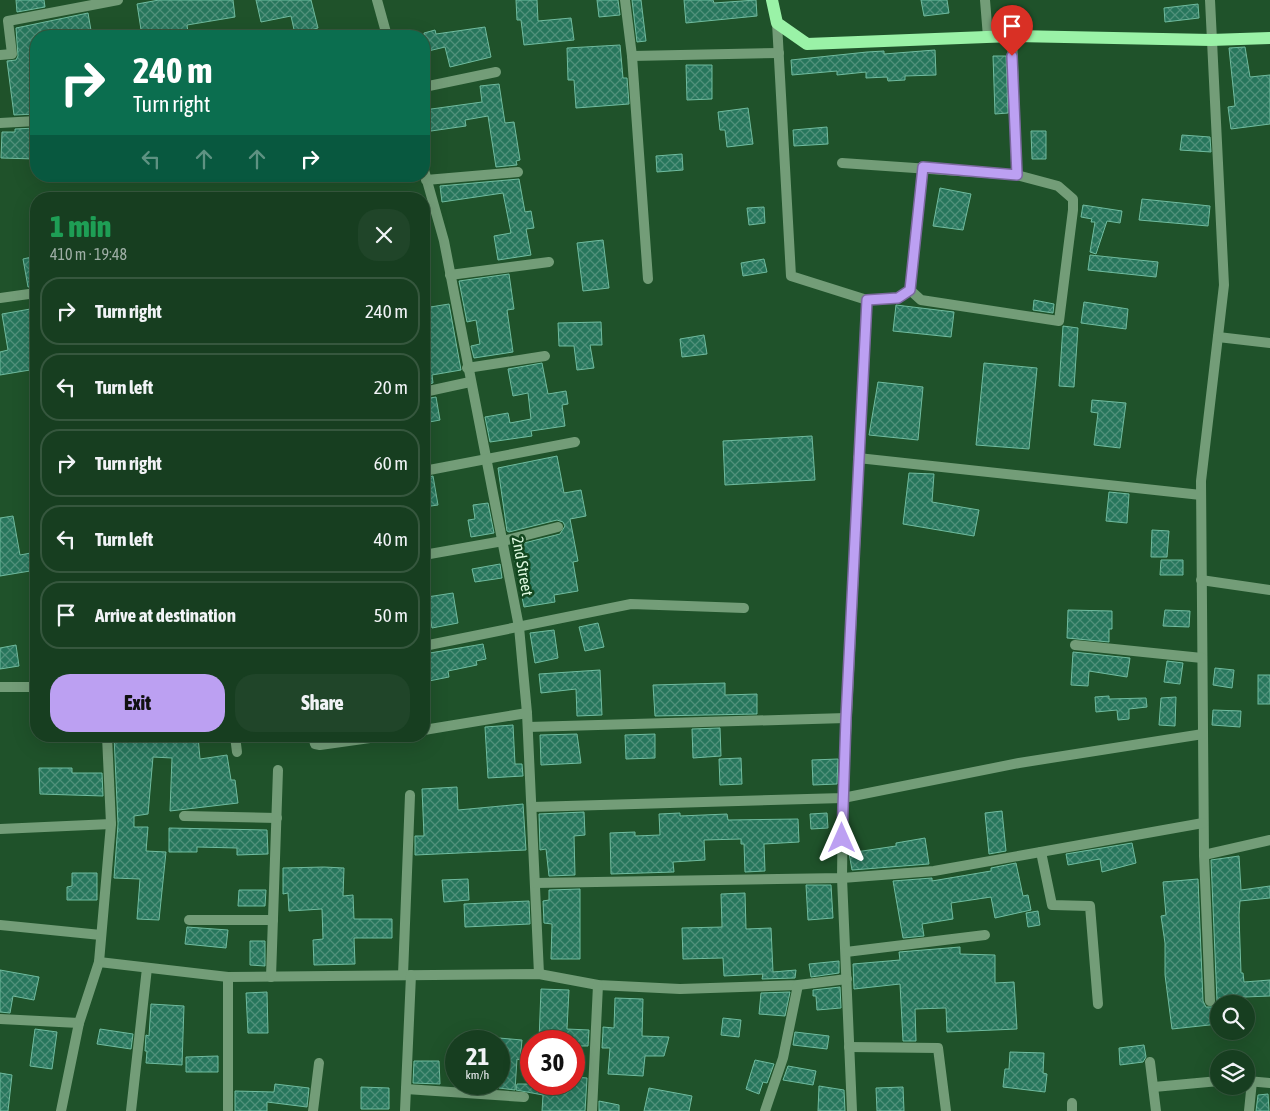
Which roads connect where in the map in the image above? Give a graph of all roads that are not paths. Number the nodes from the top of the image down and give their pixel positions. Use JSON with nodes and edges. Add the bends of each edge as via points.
{"nodes":[{"id":1,"x":118,"y":0,"type":"edge"},
{"id":2,"x":377,"y":0,"type":"edge"},
{"id":3,"x":624,"y":0,"type":"edge"},
{"id":4,"x":772,"y":0,"type":"edge"},
{"id":5,"x":985,"y":0,"type":"edge"},
{"id":6,"x":1210,"y":0,"type":"edge"},
{"id":7,"x":778,"y":23,"type":"junction"},
{"id":8,"x":385,"y":30,"type":"edge"},
{"id":9,"x":1012,"y":36,"type":"junction"},
{"id":10,"x":988,"y":37,"type":"junction"},
{"id":11,"x":1270,"y":38,"type":"edge"},
{"id":12,"x":1211,"y":40,"type":"junction"},
{"id":13,"x":779,"y":53,"type":"junction"},
{"id":14,"x":0,"y":54,"type":"edge"},
{"id":15,"x":632,"y":56,"type":"junction"},
{"id":16,"x":496,"y":72,"type":"dead end"},
{"id":17,"x":430,"y":86,"type":"edge"},
{"id":18,"x":30,"y":121,"type":"edge"},
{"id":19,"x":0,"y":123,"type":"edge"},
{"id":20,"x":842,"y":163,"type":"dead end"},
{"id":21,"x":923,"y":167,"type":"junction"},
{"id":22,"x":518,"y":172,"type":"dead end"},
{"id":23,"x":430,"y":175,"type":"edge"},
{"id":24,"x":1017,"y":175,"type":"junction"},
{"id":25,"x":430,"y":192,"type":"edge"},
{"id":26,"x":549,"y":262,"type":"dead end"},
{"id":27,"x":450,"y":275,"type":"junction"},
{"id":28,"x":648,"y":279,"type":"dead end"},
{"id":29,"x":910,"y":290,"type":"junction"},
{"id":30,"x":30,"y":294,"type":"edge"},
{"id":31,"x":0,"y":298,"type":"edge"},
{"id":32,"x":867,"y":300,"type":"junction"},
{"id":33,"x":1218,"y":337,"type":"junction"},
{"id":34,"x":1270,"y":343,"type":"edge"},
{"id":35,"x":545,"y":356,"type":"dead end"},
{"id":36,"x":467,"y":368,"type":"junction"},
{"id":37,"x":470,"y":382,"type":"junction"},
{"id":38,"x":430,"y":391,"type":"edge"},
{"id":39,"x":574,"y":442,"type":"dead end"},
{"id":40,"x":858,"y":458,"type":"junction"},
{"id":41,"x":484,"y":460,"type":"junction"},
{"id":42,"x":430,"y":470,"type":"edge"},
{"id":43,"x":1201,"y":495,"type":"junction"},
{"id":44,"x":558,"y":527,"type":"dead end"},
{"id":45,"x":503,"y":540,"type":"junction"},
{"id":46,"x":430,"y":554,"type":"edge"},
{"id":47,"x":1201,"y":580,"type":"junction"},
{"id":48,"x":1270,"y":590,"type":"edge"},
{"id":49,"x":744,"y":608,"type":"dead end"},
{"id":50,"x":519,"y":627,"type":"junction"},
{"id":51,"x":430,"y":645,"type":"edge"},
{"id":52,"x":1075,"y":645,"type":"dead end"},
{"id":53,"x":1202,"y":658,"type":"junction"},
{"id":54,"x":0,"y":687,"type":"edge"},
{"id":55,"x":30,"y":687,"type":"edge"},
{"id":56,"x":527,"y":714,"type":"junction"},
{"id":57,"x":846,"y":718,"type":"junction"},
{"id":58,"x":528,"y":727,"type":"junction"},
{"id":59,"x":430,"y":729,"type":"edge"},
{"id":60,"x":1202,"y":734,"type":"junction"},
{"id":61,"x":107,"y":742,"type":"edge"},
{"id":62,"x":236,"y":742,"type":"edge"},
{"id":63,"x":314,"y":742,"type":"edge"},
{"id":64,"x":341,"y":742,"type":"edge"},
{"id":65,"x":237,"y":752,"type":"dead end"},
{"id":66,"x":278,"y":770,"type":"dead end"},
{"id":67,"x":410,"y":795,"type":"dead end"},
{"id":68,"x":843,"y":798,"type":"junction"},
{"id":69,"x":532,"y":807,"type":"junction"},
{"id":70,"x":184,"y":816,"type":"dead end"},
{"id":71,"x":277,"y":818,"type":"junction"},
{"id":72,"x":1203,"y":823,"type":"junction"},
{"id":73,"x":111,"y":824,"type":"junction"},
{"id":74,"x":0,"y":829,"type":"edge"},
{"id":75,"x":1270,"y":840,"type":"edge"},
{"id":76,"x":1041,"y":852,"type":"junction"},
{"id":77,"x":1204,"y":855,"type":"junction"},
{"id":78,"x":842,"y":878,"type":"junction"},
{"id":79,"x":535,"y":883,"type":"junction"},
{"id":80,"x":189,"y":920,"type":"dead end"},
{"id":81,"x":273,"y":920,"type":"junction"},
{"id":82,"x":0,"y":925,"type":"edge"},
{"id":83,"x":985,"y":934,"type":"dead end"},
{"id":84,"x":101,"y":935,"type":"junction"},
{"id":85,"x":846,"y":952,"type":"junction"},
{"id":86,"x":99,"y":962,"type":"junction"},
{"id":87,"x":147,"y":968,"type":"junction"},
{"id":88,"x":539,"y":974,"type":"junction"},
{"id":89,"x":407,"y":975,"type":"junction"},
{"id":90,"x":228,"y":977,"type":"junction"},
{"id":91,"x":271,"y":977,"type":"junction"},
{"id":92,"x":847,"y":979,"type":"junction"},
{"id":93,"x":598,"y":984,"type":"junction"},
{"id":94,"x":798,"y":986,"type":"junction"},
{"id":95,"x":1210,"y":1001,"type":"dead end"},
{"id":96,"x":1098,"y":1004,"type":"dead end"},
{"id":97,"x":0,"y":1019,"type":"edge"},
{"id":98,"x":79,"y":1023,"type":"junction"},
{"id":99,"x":849,"y":1047,"type":"junction"},
{"id":100,"x":1150,"y":1062,"type":"dead end"},
{"id":101,"x":319,"y":1063,"type":"dead end"},
{"id":102,"x":1210,"y":1082,"type":"edge"},
{"id":103,"x":1255,"y":1082,"type":"edge"},
{"id":104,"x":1270,"y":1083,"type":"edge"},
{"id":105,"x":1154,"y":1087,"type":"junction"},
{"id":106,"x":406,"y":1088,"type":"junction"},
{"id":107,"x":1249,"y":1095,"type":"edge"},
{"id":108,"x":524,"y":1097,"type":"dead end"},
{"id":109,"x":61,"y":1111,"type":"edge"},
{"id":110,"x":131,"y":1111,"type":"edge"},
{"id":111,"x":228,"y":1111,"type":"edge"},
{"id":112,"x":313,"y":1111,"type":"edge"},
{"id":113,"x":405,"y":1111,"type":"edge"},
{"id":114,"x":592,"y":1111,"type":"edge"},
{"id":115,"x":765,"y":1111,"type":"edge"},
{"id":116,"x":852,"y":1111,"type":"edge"},
{"id":117,"x":946,"y":1111,"type":"edge"},
{"id":118,"x":1156,"y":1111,"type":"edge"},
{"id":119,"x":1249,"y":1111,"type":"edge"}],
"edges":[{"from":1,"to":14,"type":"street","via":[[8,21],[12,54]]},
{"from":2,"to":8,"type":"street"},
{"from":3,"to":15,"type":"street"},
{"from":4,"to":7,"type":"main road"},
{"from":5,"to":10,"type":"street"},
{"from":6,"to":12,"type":"street"},
{"from":7,"to":10,"type":"main road","via":[[807,44]]},
{"from":7,"to":13,"type":"street"},
{"from":9,"to":10,"type":"main road"},
{"from":9,"to":12,"type":"main road"},
{"from":9,"to":24,"type":"street"},
{"from":11,"to":12,"type":"main road"},
{"from":12,"to":33,"type":"street","via":[[1224,285]]},
{"from":13,"to":15,"type":"street"},
{"from":13,"to":32,"type":"street","via":[[792,276]]},
{"from":15,"to":28,"type":"street"},
{"from":16,"to":17,"type":"street"},
{"from":18,"to":19,"type":"street"},
{"from":20,"to":21,"type":"street"},
{"from":21,"to":24,"type":"street"},
{"from":21,"to":29,"type":"street"},
{"from":22,"to":23,"type":"street"},
{"from":24,"to":29,"type":"street","via":[[1058,186],[1072,199],[1059,321],[921,300]]},
{"from":25,"to":27,"type":"street","name":"2nd Street"},
{"from":26,"to":27,"type":"street"},
{"from":27,"to":36,"type":"street","name":"2nd Street"},
{"from":29,"to":32,"type":"street","via":[[898,298]]},
{"from":30,"to":31,"type":"street"},
{"from":32,"to":40,"type":"street"},
{"from":33,"to":34,"type":"street"},
{"from":33,"to":43,"type":"street"},
{"from":35,"to":36,"type":"street"},
{"from":36,"to":37,"type":"street","name":"2nd Street"},
{"from":37,"to":38,"type":"street"},
{"from":37,"to":41,"type":"street","name":"2nd Street"},
{"from":39,"to":41,"type":"street"},
{"from":40,"to":43,"type":"street"},
{"from":40,"to":57,"type":"street"},
{"from":41,"to":42,"type":"street"},
{"from":41,"to":45,"type":"street","name":"2nd Street"},
{"from":43,"to":47,"type":"street"},
{"from":44,"to":45,"type":"street"},
{"from":45,"to":46,"type":"street"},
{"from":45,"to":50,"type":"street","name":"2nd Street"},
{"from":47,"to":48,"type":"street"},
{"from":47,"to":53,"type":"street"},
{"from":49,"to":50,"type":"street","via":[[631,604]]},
{"from":50,"to":51,"type":"street"},
{"from":50,"to":56,"type":"street","name":"2nd Street"},
{"from":52,"to":53,"type":"street"},
{"from":53,"to":60,"type":"street"},
{"from":54,"to":55,"type":"street"},
{"from":56,"to":58,"type":"street","name":"2nd Street"},
{"from":56,"to":59,"type":"street"},
{"from":57,"to":58,"type":"street"},
{"from":57,"to":68,"type":"street"},
{"from":58,"to":69,"type":"street","name":"2nd Street"},
{"from":60,"to":68,"type":"street","via":[[1019,763]]},
{"from":60,"to":72,"type":"street"},
{"from":61,"to":73,"type":"street"},
{"from":62,"to":65,"type":"street"},
{"from":63,"to":64,"type":"street","via":[[320,745]]},
{"from":66,"to":71,"type":"street"},
{"from":67,"to":89,"type":"street"},
{"from":68,"to":69,"type":"street"},
{"from":68,"to":78,"type":"street"},
{"from":69,"to":79,"type":"street","name":"2nd Street"},
{"from":70,"to":71,"type":"street"},
{"from":71,"to":81,"type":"street"},
{"from":72,"to":76,"type":"street"},
{"from":72,"to":77,"type":"street"},
{"from":73,"to":74,"type":"street"},
{"from":73,"to":84,"type":"street"},
{"from":75,"to":77,"type":"street"},
{"from":76,"to":78,"type":"street","via":[[934,871]]},
{"from":76,"to":96,"type":"street","via":[[1052,905],[1090,906]]},
{"from":77,"to":95,"type":"street"},
{"from":78,"to":79,"type":"street"},
{"from":78,"to":85,"type":"street"},
{"from":79,"to":88,"type":"street","name":"2nd Street"},
{"from":80,"to":81,"type":"street"},
{"from":81,"to":91,"type":"street"},
{"from":82,"to":84,"type":"street"},
{"from":83,"to":85,"type":"street"},
{"from":84,"to":86,"type":"street"},
{"from":85,"to":92,"type":"street"},
{"from":86,"to":87,"type":"street"},
{"from":86,"to":98,"type":"street"},
{"from":87,"to":90,"type":"street"},
{"from":87,"to":110,"type":"street"},
{"from":88,"to":89,"type":"street"},
{"from":88,"to":93,"type":"street"},
{"from":89,"to":91,"type":"street"},
{"from":89,"to":106,"type":"street"},
{"from":90,"to":91,"type":"street"},
{"from":90,"to":111,"type":"street"},
{"from":92,"to":94,"type":"street"},
{"from":92,"to":99,"type":"street"},
{"from":93,"to":94,"type":"street","via":[[680,989]]},
{"from":93,"to":114,"type":"street"},
{"from":94,"to":115,"type":"street","via":[[782,1058]]},
{"from":97,"to":98,"type":"street"},
{"from":98,"to":109,"type":"street"},
{"from":99,"to":116,"type":"street"},
{"from":99,"to":117,"type":"street","via":[[938,1048]]},
{"from":100,"to":105,"type":"street"},
{"from":101,"to":112,"type":"street"},
{"from":102,"to":105,"type":"street"},
{"from":103,"to":104,"type":"street"},
{"from":105,"to":118,"type":"street"},
{"from":106,"to":108,"type":"street"},
{"from":106,"to":113,"type":"street"},
{"from":107,"to":119,"type":"street"}]}
